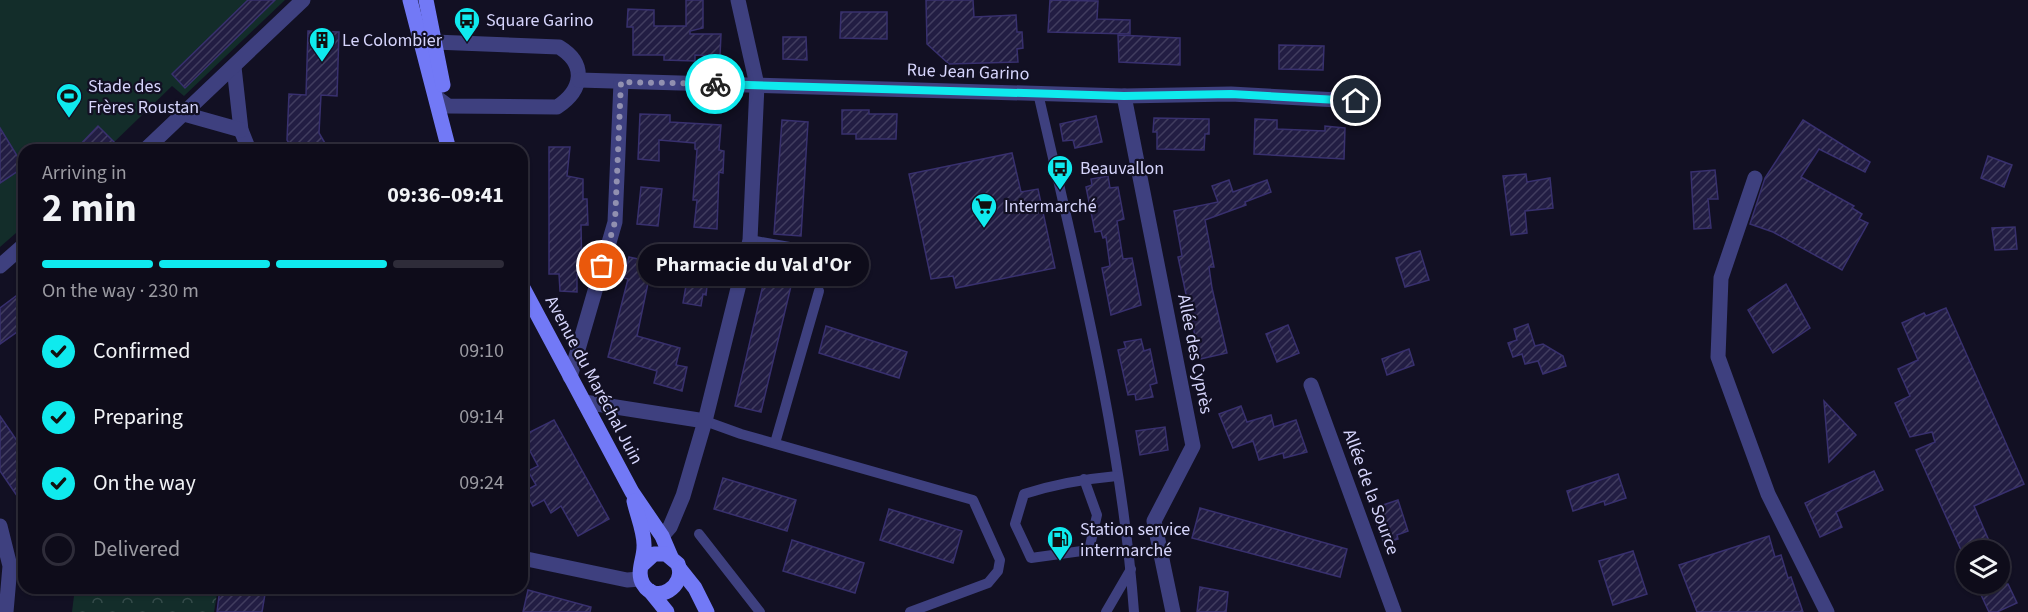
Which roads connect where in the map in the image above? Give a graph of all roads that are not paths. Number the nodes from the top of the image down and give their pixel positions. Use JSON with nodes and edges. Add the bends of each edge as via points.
{"nodes":[{"id":1,"x":303,"y":0,"type":"edge"},
{"id":2,"x":410,"y":0,"type":"edge"},
{"id":3,"x":426,"y":0,"type":"edge"},
{"id":4,"x":738,"y":0,"type":"edge"},
{"id":5,"x":434,"y":42,"type":"junction"},
{"id":6,"x":427,"y":60,"type":"junction"},
{"id":7,"x":234,"y":67,"type":"junction"},
{"id":8,"x":579,"y":80,"type":"junction"},
{"id":9,"x":621,"y":82,"type":"junction"},
{"id":10,"x":757,"y":85,"type":"junction"},
{"id":11,"x":1038,"y":93,"type":"junction"},
{"id":12,"x":1124,"y":96,"type":"junction"},
{"id":13,"x":442,"y":101,"type":"junction"},
{"id":14,"x":1356,"y":101,"type":"dead end"},
{"id":15,"x":184,"y":114,"type":"junction"},
{"id":16,"x":241,"y":130,"type":"junction"},
{"id":17,"x":152,"y":144,"type":"edge"},
{"id":18,"x":247,"y":144,"type":"edge"},
{"id":19,"x":448,"y":144,"type":"edge"},
{"id":20,"x":455,"y":144,"type":"edge"},
{"id":21,"x":1755,"y":178,"type":"dead end"},
{"id":22,"x":750,"y":240,"type":"junction"},
{"id":23,"x":18,"y":250,"type":"edge"},
{"id":24,"x":830,"y":254,"type":"dead end"},
{"id":25,"x":0,"y":266,"type":"edge"},
{"id":26,"x":819,"y":291,"type":"dead end"},
{"id":27,"x":528,"y":297,"type":"edge"},
{"id":28,"x":570,"y":377,"type":"junction"},
{"id":29,"x":1311,"y":385,"type":"dead end"},
{"id":30,"x":584,"y":402,"type":"junction"},
{"id":31,"x":705,"y":421,"type":"junction"},
{"id":32,"x":775,"y":443,"type":"junction"},
{"id":33,"x":1117,"y":476,"type":"junction"},
{"id":34,"x":1084,"y":479,"type":"junction"},
{"id":35,"x":632,"y":492,"type":"junction"},
{"id":36,"x":0,"y":526,"type":"edge"},
{"id":37,"x":699,"y":534,"type":"dead end"},
{"id":38,"x":662,"y":536,"type":"junction"},
{"id":39,"x":528,"y":559,"type":"edge"},
{"id":40,"x":675,"y":562,"type":"junction"},
{"id":41,"x":1131,"y":568,"type":"junction"},
{"id":42,"x":644,"y":578,"type":"junction"},
{"id":43,"x":6,"y":612,"type":"edge"},
{"id":44,"x":667,"y":612,"type":"edge"},
{"id":45,"x":707,"y":612,"type":"edge"},
{"id":46,"x":760,"y":612,"type":"edge"},
{"id":47,"x":910,"y":612,"type":"edge"},
{"id":48,"x":1106,"y":612,"type":"edge"},
{"id":49,"x":1134,"y":612,"type":"edge"},
{"id":50,"x":1173,"y":612,"type":"edge"},
{"id":51,"x":1394,"y":612,"type":"edge"},
{"id":52,"x":1827,"y":612,"type":"edge"}],
"edges":[{"from":1,"to":7,"type":"street"},
{"from":2,"to":6,"type":"main road"},
{"from":3,"to":5,"type":"main road"},
{"from":4,"to":10,"type":"street"},
{"from":5,"to":6,"type":"street"},
{"from":5,"to":8,"type":"street","via":[[559,47],[571,54]]},
{"from":5,"to":13,"type":"main road"},
{"from":6,"to":13,"type":"main road"},
{"from":7,"to":15,"type":"street"},
{"from":7,"to":16,"type":"street"},
{"from":8,"to":9,"type":"street","name":"Rue Jean Garino"},
{"from":8,"to":13,"type":"street","via":[[574,91],[557,107]]},
{"from":9,"to":10,"type":"street","name":"Rue Jean Garino"},
{"from":9,"to":28,"type":"street","via":[[615,222]]},
{"from":10,"to":11,"type":"street","name":"Rue Jean Garino"},
{"from":10,"to":22,"type":"street"},
{"from":11,"to":12,"type":"street","name":"Rue Jean Garino"},
{"from":11,"to":33,"type":"lane","via":[[1091,324]]},
{"from":12,"to":14,"type":"street","name":"Rue Jean Garino","via":[[1231,94]]},
{"from":12,"to":50,"type":"street","name":"Allée des Cyprès","via":[[1194,446],[1154,521]]},
{"from":13,"to":19,"type":"main road"},
{"from":13,"to":20,"type":"main road"},
{"from":15,"to":16,"type":"street"},
{"from":15,"to":17,"type":"street"},
{"from":16,"to":18,"type":"street"},
{"from":21,"to":52,"type":"street","via":[[1721,278],[1718,357],[1768,494]]},
{"from":22,"to":24,"type":"lane"},
{"from":22,"to":31,"type":"street"},
{"from":23,"to":25,"type":"street"},
{"from":26,"to":32,"type":"lane"},
{"from":27,"to":28,"type":"main road","name":"Avenue du Maréchal Juin"},
{"from":28,"to":30,"type":"main road","name":"Avenue du Maréchal Juin"},
{"from":29,"to":51,"type":"street","name":"Allée de la Source"},
{"from":30,"to":31,"type":"street"},
{"from":30,"to":35,"type":"main road","name":"Avenue du Maréchal Juin"},
{"from":31,"to":32,"type":"lane"},
{"from":31,"to":38,"type":"street","via":[[683,496]]},
{"from":32,"to":47,"type":"lane","via":[[974,500],[1000,560],[998,571],[988,584]]},
{"from":33,"to":34,"type":"lane"},
{"from":33,"to":41,"type":"lane"},
{"from":34,"to":34,"type":"lane","via":[[1024,494],[1016,524],[1031,558],[1089,550],[1097,515]]},
{"from":35,"to":38,"type":"main road","name":"Avenue du Maréchal Juin"},
{"from":35,"to":42,"type":"main road","name":"Avenue du Maréchal Juin","via":[[645,545]]},
{"from":36,"to":43,"type":"street","via":[[10,566]]},
{"from":37,"to":46,"type":"lane"},
{"from":38,"to":40,"type":"main road","name":"Avenue du Maréchal Juin"},
{"from":39,"to":42,"type":"street","via":[[627,580]]},
{"from":40,"to":42,"type":"main road","via":[[654,554]]},
{"from":40,"to":42,"type":"main road","via":[[680,575],[675,587],[663,593]]},
{"from":40,"to":45,"type":"main road","name":"Avenue du Maréchal Juin"},
{"from":41,"to":48,"type":"lane"},
{"from":41,"to":49,"type":"lane"},
{"from":42,"to":44,"type":"main road"}]}
